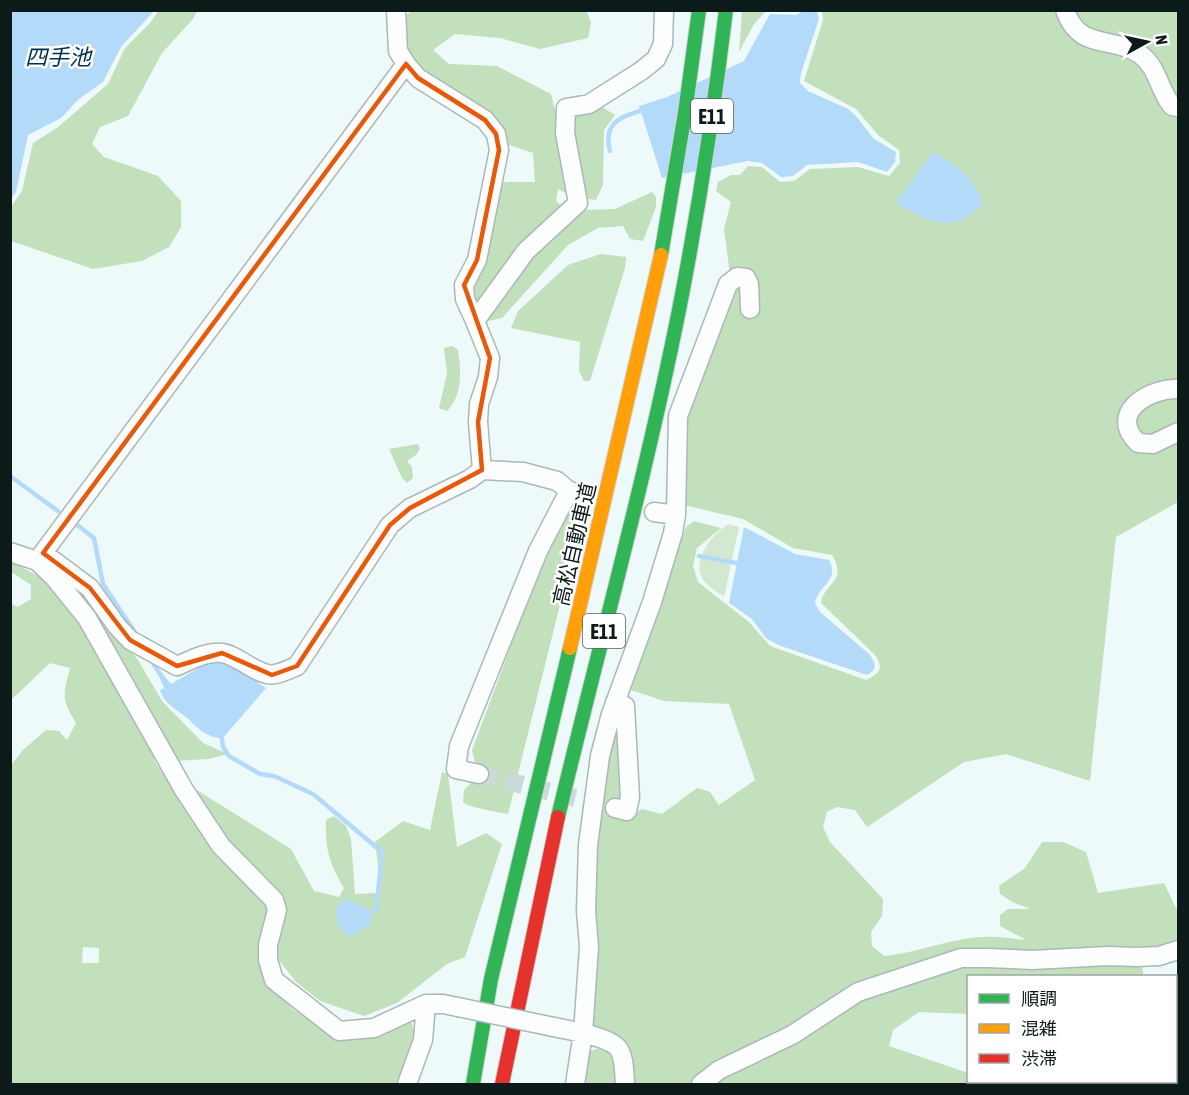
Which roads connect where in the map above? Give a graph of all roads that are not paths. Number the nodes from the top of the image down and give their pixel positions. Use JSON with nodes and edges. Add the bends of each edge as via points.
{"nodes":[{"id":1,"x":396,"y":10,"type":"edge"},
{"id":2,"x":664,"y":10,"type":"edge"},
{"id":3,"x":699,"y":10,"type":"edge"},
{"id":4,"x":726,"y":10,"type":"edge"},
{"id":5,"x":1065,"y":10,"type":"edge"},
{"id":6,"x":406,"y":64,"type":"junction"},
{"id":7,"x":1179,"y":107,"type":"edge"},
{"id":8,"x":750,"y":309,"type":"dead end"},
{"id":9,"x":475,"y":321,"type":"junction"},
{"id":10,"x":1179,"y":389,"type":"edge"},
{"id":11,"x":1179,"y":432,"type":"edge"},
{"id":12,"x":482,"y":470,"type":"junction"},
{"id":13,"x":654,"y":512,"type":"dead end"},
{"id":14,"x":676,"y":515,"type":"junction"},
{"id":15,"x":10,"y":552,"type":"edge"},
{"id":16,"x":40,"y":557,"type":"junction"},
{"id":17,"x":615,"y":702,"type":"junction"},
{"id":18,"x":478,"y":774,"type":"tunnel mouth"},
{"id":19,"x":563,"y":797,"type":"junction"},
{"id":20,"x":615,"y":808,"type":"dead end"},
{"id":21,"x":1179,"y":950,"type":"edge"},
{"id":22,"x":491,"y":979,"type":"junction"},
{"id":23,"x":426,"y":1004,"type":"junction"},
{"id":24,"x":583,"y":1033,"type":"junction"},
{"id":25,"x":521,"y":1062,"type":"dead end"},
{"id":26,"x":407,"y":1084,"type":"edge"},
{"id":27,"x":464,"y":1084,"type":"edge"},
{"id":28,"x":473,"y":1084,"type":"edge"},
{"id":29,"x":502,"y":1084,"type":"edge"},
{"id":30,"x":575,"y":1084,"type":"edge"},
{"id":31,"x":625,"y":1084,"type":"edge"},
{"id":32,"x":700,"y":1084,"type":"edge"}],
"edges":[{"from":1,"to":6,"type":"street","via":[[398,51]]},
{"from":2,"to":9,"type":"street","via":[[663,44],[656,59],[589,104],[566,108],[565,133],[578,203],[526,251]]},
{"from":3,"to":22,"type":"highway","name":"高松自動車道","number":"E11","via":[[693,69],[656,284]]},
{"from":4,"to":19,"type":"highway","number":"E11","via":[[703,177],[666,366]]},
{"from":5,"to":7,"type":"street","via":[[1076,32],[1141,55],[1152,66],[1165,97],[1172,106]]},
{"from":6,"to":9,"type":"street","via":[[418,78],[486,120],[496,134],[499,150],[477,260],[464,285]]},
{"from":6,"to":16,"type":"street"},
{"from":8,"to":14,"type":"street","via":[[749,284],[746,278],[737,277],[728,284],[678,416]]},
{"from":9,"to":12,"type":"street","via":[[490,358],[479,404]]},
{"from":10,"to":11,"type":"street","via":[[1152,393],[1136,403],[1130,410],[1128,426],[1138,444],[1153,444]]},
{"from":12,"to":16,"type":"street","via":[[410,508],[390,525],[297,666],[272,675],[222,653],[204,655],[177,666],[130,640],[90,588]]},
{"from":12,"to":18,"type":"street","via":[[523,472],[557,481],[577,493],[538,551],[459,746],[456,769]]},
{"from":13,"to":14,"type":"street"},
{"from":14,"to":17,"type":"street","via":[[651,602]]},
{"from":15,"to":16,"type":"street"},
{"from":16,"to":23,"type":"street","via":[[87,618],[184,790],[221,846],[274,900],[277,910],[268,945],[273,980],[339,1031],[374,1028]]},
{"from":17,"to":20,"type":"street","via":[[625,706],[630,797],[627,811]]},
{"from":17,"to":24,"type":"street","via":[[600,756],[588,845],[589,947]]},
{"from":19,"to":25,"type":"highway"},
{"from":19,"to":29,"type":"highway","number":"E11"},
{"from":21,"to":32,"type":"street","via":[[1137,957],[961,958],[858,992],[792,1035],[719,1070]]},
{"from":22,"to":27,"type":"highway"},
{"from":22,"to":28,"type":"highway","name":"高松自動車道","number":"E11"},
{"from":23,"to":24,"type":"street","bridge":true,"via":[[443,1004]]},
{"from":23,"to":26,"type":"street","via":[[423,1040]]},
{"from":24,"to":30,"type":"street"},
{"from":24,"to":31,"type":"street","via":[[618,1048]]}]}
